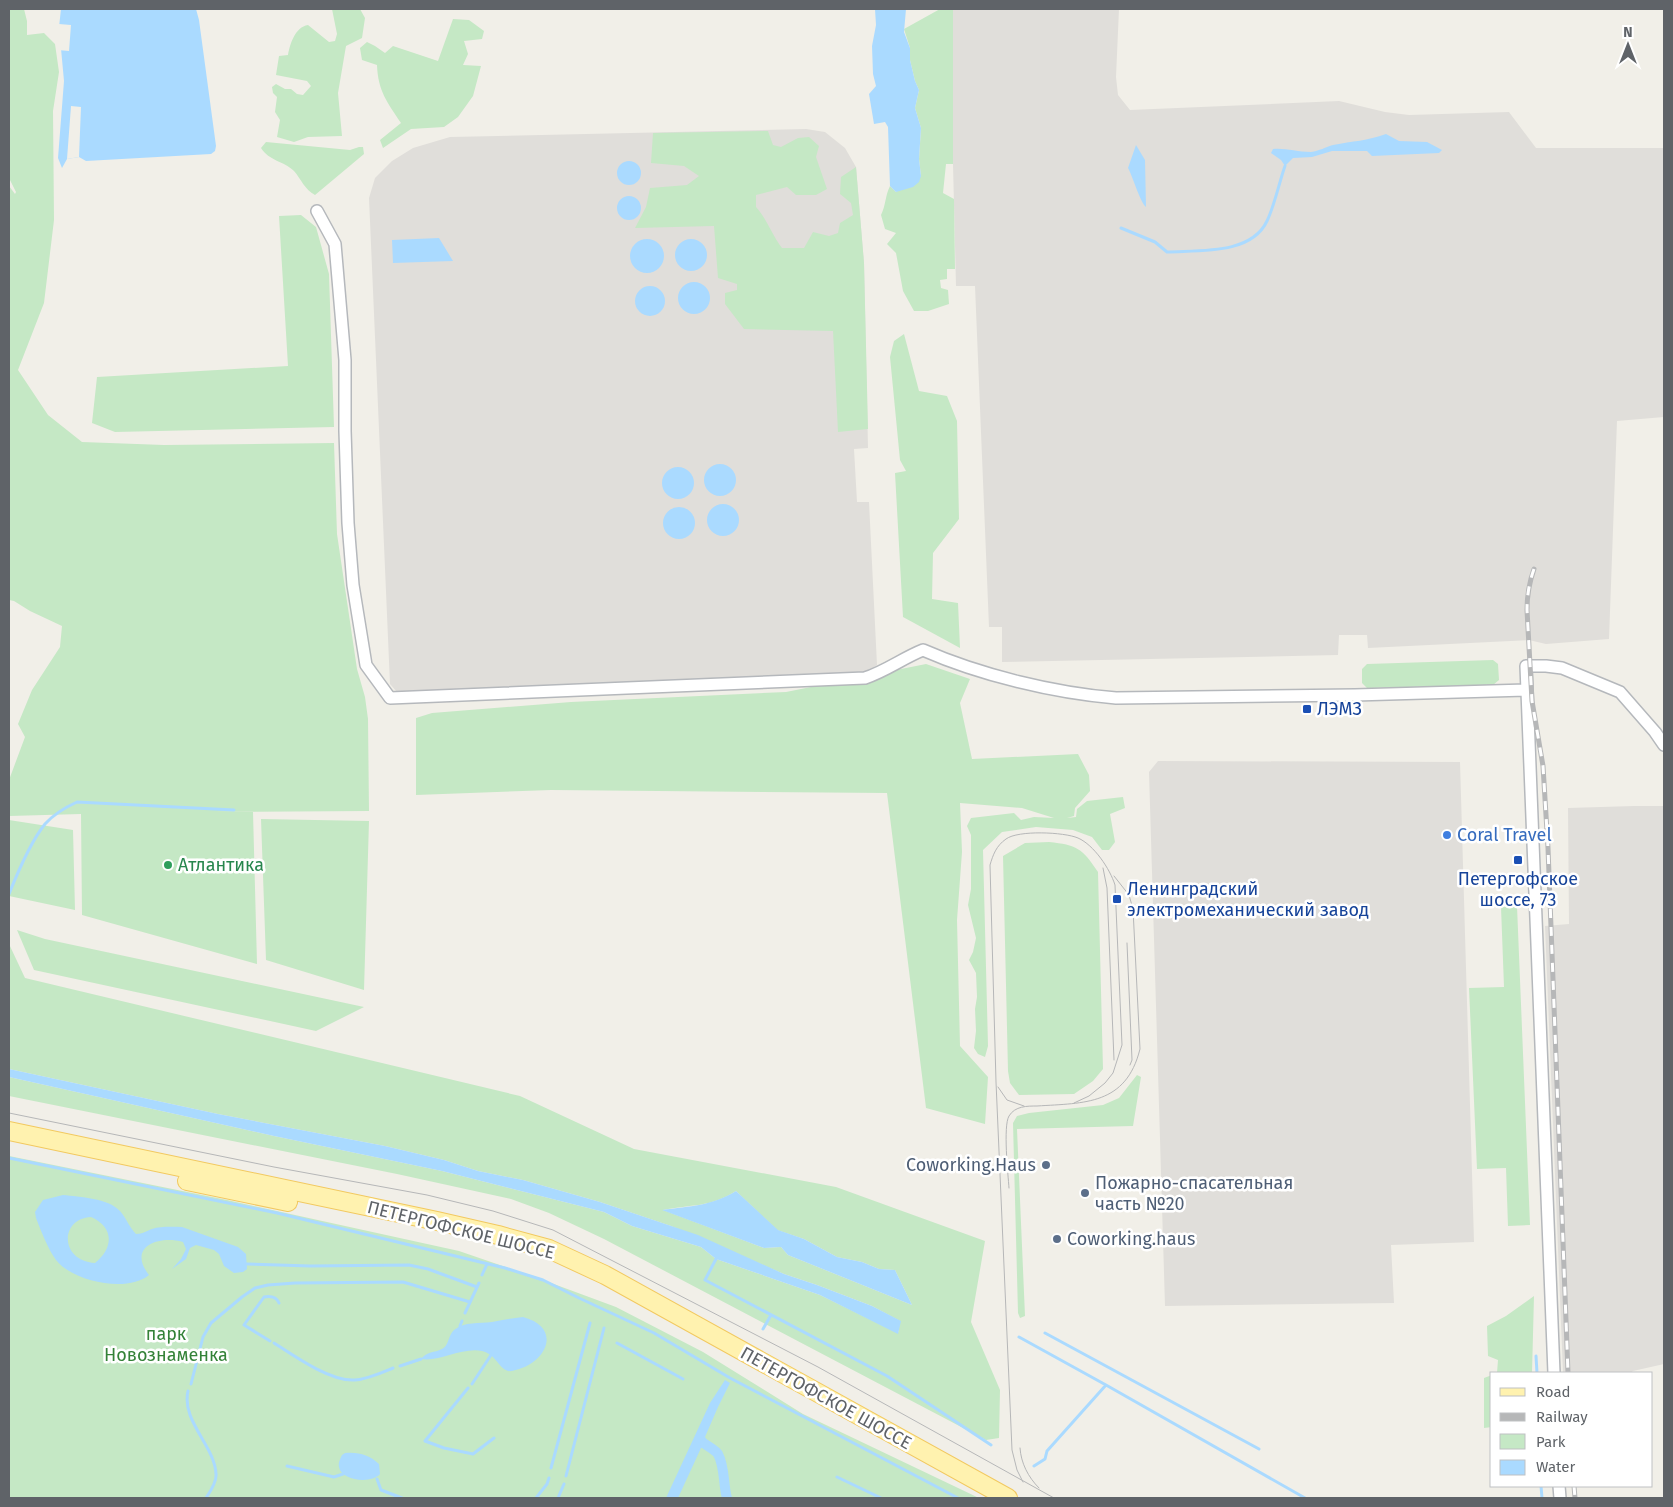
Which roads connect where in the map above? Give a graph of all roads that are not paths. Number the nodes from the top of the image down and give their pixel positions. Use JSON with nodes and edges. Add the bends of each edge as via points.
{"nodes":[{"id":1,"x":318,"y":211,"type":"dead end"},
{"id":2,"x":1526,"y":690,"type":"junction"},
{"id":3,"x":1664,"y":745,"type":"edge"},
{"id":4,"x":9,"y":1131,"type":"edge"},
{"id":5,"x":9,"y":1142,"type":"edge"},
{"id":6,"x":1554,"y":1372,"type":"edge"},
{"id":7,"x":989,"y":1498,"type":"edge"},
{"id":8,"x":1008,"y":1498,"type":"edge"}],
"edges":[{"from":1,"to":2,"type":"street","via":[[335,244],[345,360],[347,505],[353,585],[366,665],[390,698],[865,678],[922,650],[1008,679],[1090,696],[1116,698]]},
{"from":2,"to":3,"type":"street","via":[[1526,666],[1562,668],[1579,674],[1620,692]]},
{"from":2,"to":6,"type":"street"},
{"from":4,"to":8,"type":"main road","name":"ПЕТЕРГОФСКОЕ ШОССЕ","via":[[437,1221],[548,1249],[605,1275]]},
{"from":5,"to":7,"type":"main road","name":"ПЕТЕРГОФСКОЕ ШОССЕ","via":[[492,1243],[549,1260],[646,1309]]}]}
